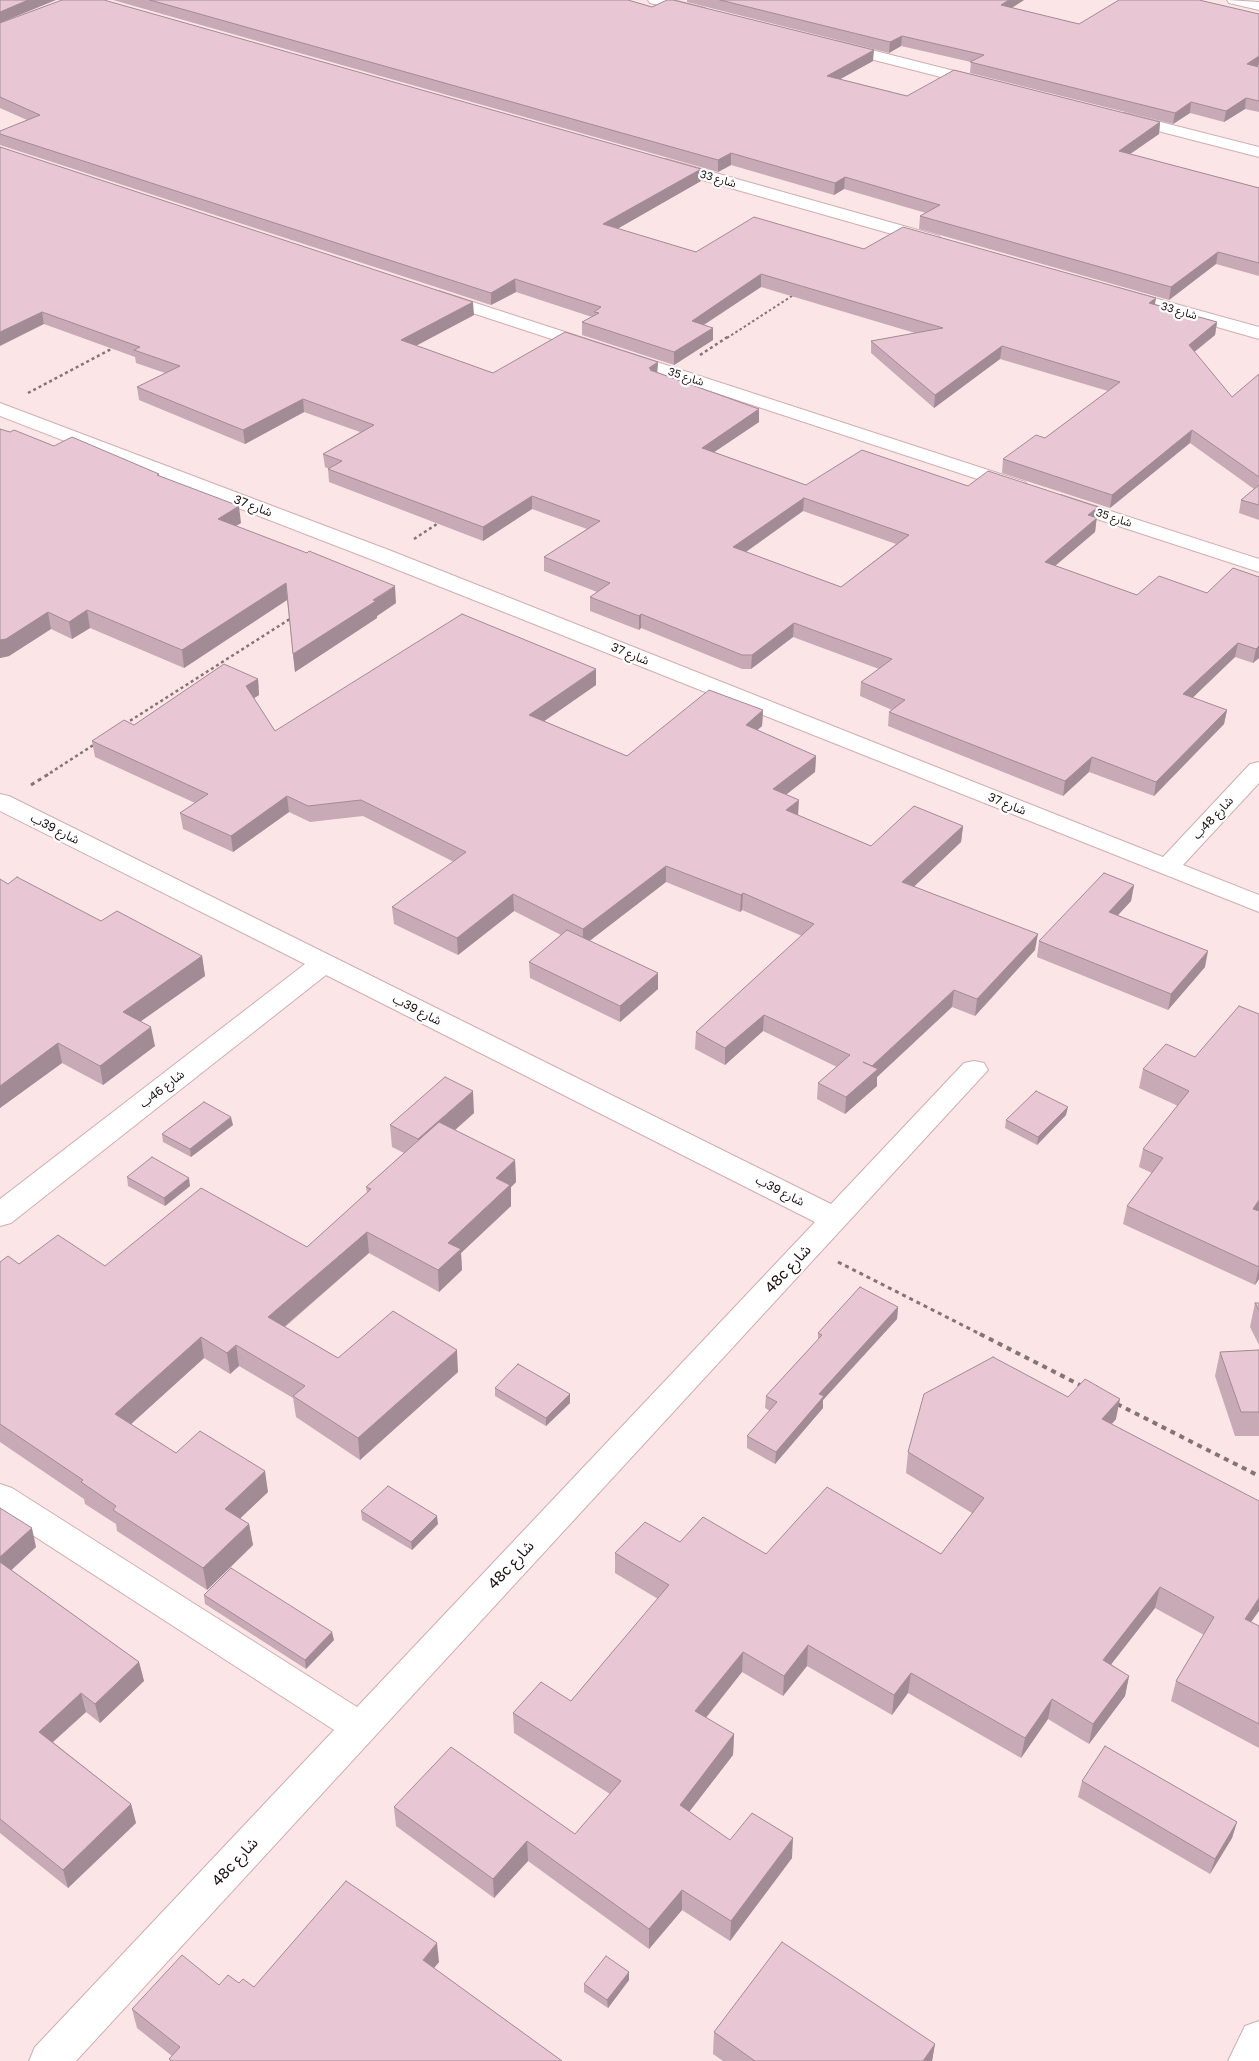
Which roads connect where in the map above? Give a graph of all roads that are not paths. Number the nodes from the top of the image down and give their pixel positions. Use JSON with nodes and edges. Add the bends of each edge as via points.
{"nodes":[{"id":1,"x":655,"y":0,"type":"edge"},
{"id":2,"x":1234,"y":0,"type":"edge"},
{"id":3,"x":680,"y":2,"type":"edge"},
{"id":4,"x":1259,"y":6,"type":"edge"},
{"id":5,"x":713,"y":15,"type":"edge"},
{"id":6,"x":819,"y":41,"type":"edge"},
{"id":7,"x":1002,"y":87,"type":"edge"},
{"id":8,"x":1107,"y":114,"type":"edge"},
{"id":9,"x":1259,"y":152,"type":"edge"},
{"id":10,"x":652,"y":160,"type":"edge"},
{"id":11,"x":953,"y":246,"type":"edge"},
{"id":12,"x":421,"y":290,"type":"edge"},
{"id":13,"x":1106,"y":290,"type":"edge"},
{"id":14,"x":1259,"y":333,"type":"edge"},
{"id":15,"x":0,"y":409,"type":"edge"},
{"id":16,"x":1259,"y":566,"type":"edge"},
{"id":17,"x":1259,"y":769,"type":"edge"},
{"id":18,"x":1,"y":802,"type":"edge"},
{"id":19,"x":1167,"y":867,"type":"junction"},
{"id":20,"x":1259,"y":904,"type":"edge"},
{"id":21,"x":324,"y":963,"type":"junction"},
{"id":22,"x":974,"y":1070,"type":"dead end"},
{"id":23,"x":0,"y":1215,"type":"edge"},
{"id":24,"x":835,"y":1219,"type":"junction"},
{"id":25,"x":0,"y":1497,"type":"edge"},
{"id":26,"x":360,"y":1728,"type":"junction"},
{"id":27,"x":1259,"y":2040,"type":"edge"},
{"id":28,"x":49,"y":2061,"type":"edge"},
{"id":29,"x":1248,"y":2061,"type":"edge"}],
"edges":[{"from":1,"to":3,"type":"street"},
{"from":2,"to":4,"type":"street"},
{"from":3,"to":5,"type":"street"},
{"from":6,"to":7,"type":"street"},
{"from":8,"to":9,"type":"street"},
{"from":10,"to":11,"type":"street","name":"شارع 33"},
{"from":12,"to":16,"type":"street","name":"شارع 35"},
{"from":13,"to":14,"type":"street","name":"شارع 33"},
{"from":15,"to":19,"type":"street","name":"شارع 37","via":[[386,557]]},
{"from":17,"to":19,"type":"street","name":"شارع 48ب"},
{"from":18,"to":21,"type":"street","name":"شارع 39ب"},
{"from":19,"to":20,"type":"street","name":"شارع 37"},
{"from":21,"to":23,"type":"street","name":"شارع 46ب"},
{"from":21,"to":24,"type":"street","name":"شارع 39ب"},
{"from":22,"to":24,"type":"street","name":"48c شارع"},
{"from":24,"to":26,"type":"street","name":"48c شارع"},
{"from":25,"to":26,"type":"street"},
{"from":26,"to":28,"type":"street","name":"48c شارع"},
{"from":27,"to":29,"type":"street"}]}
